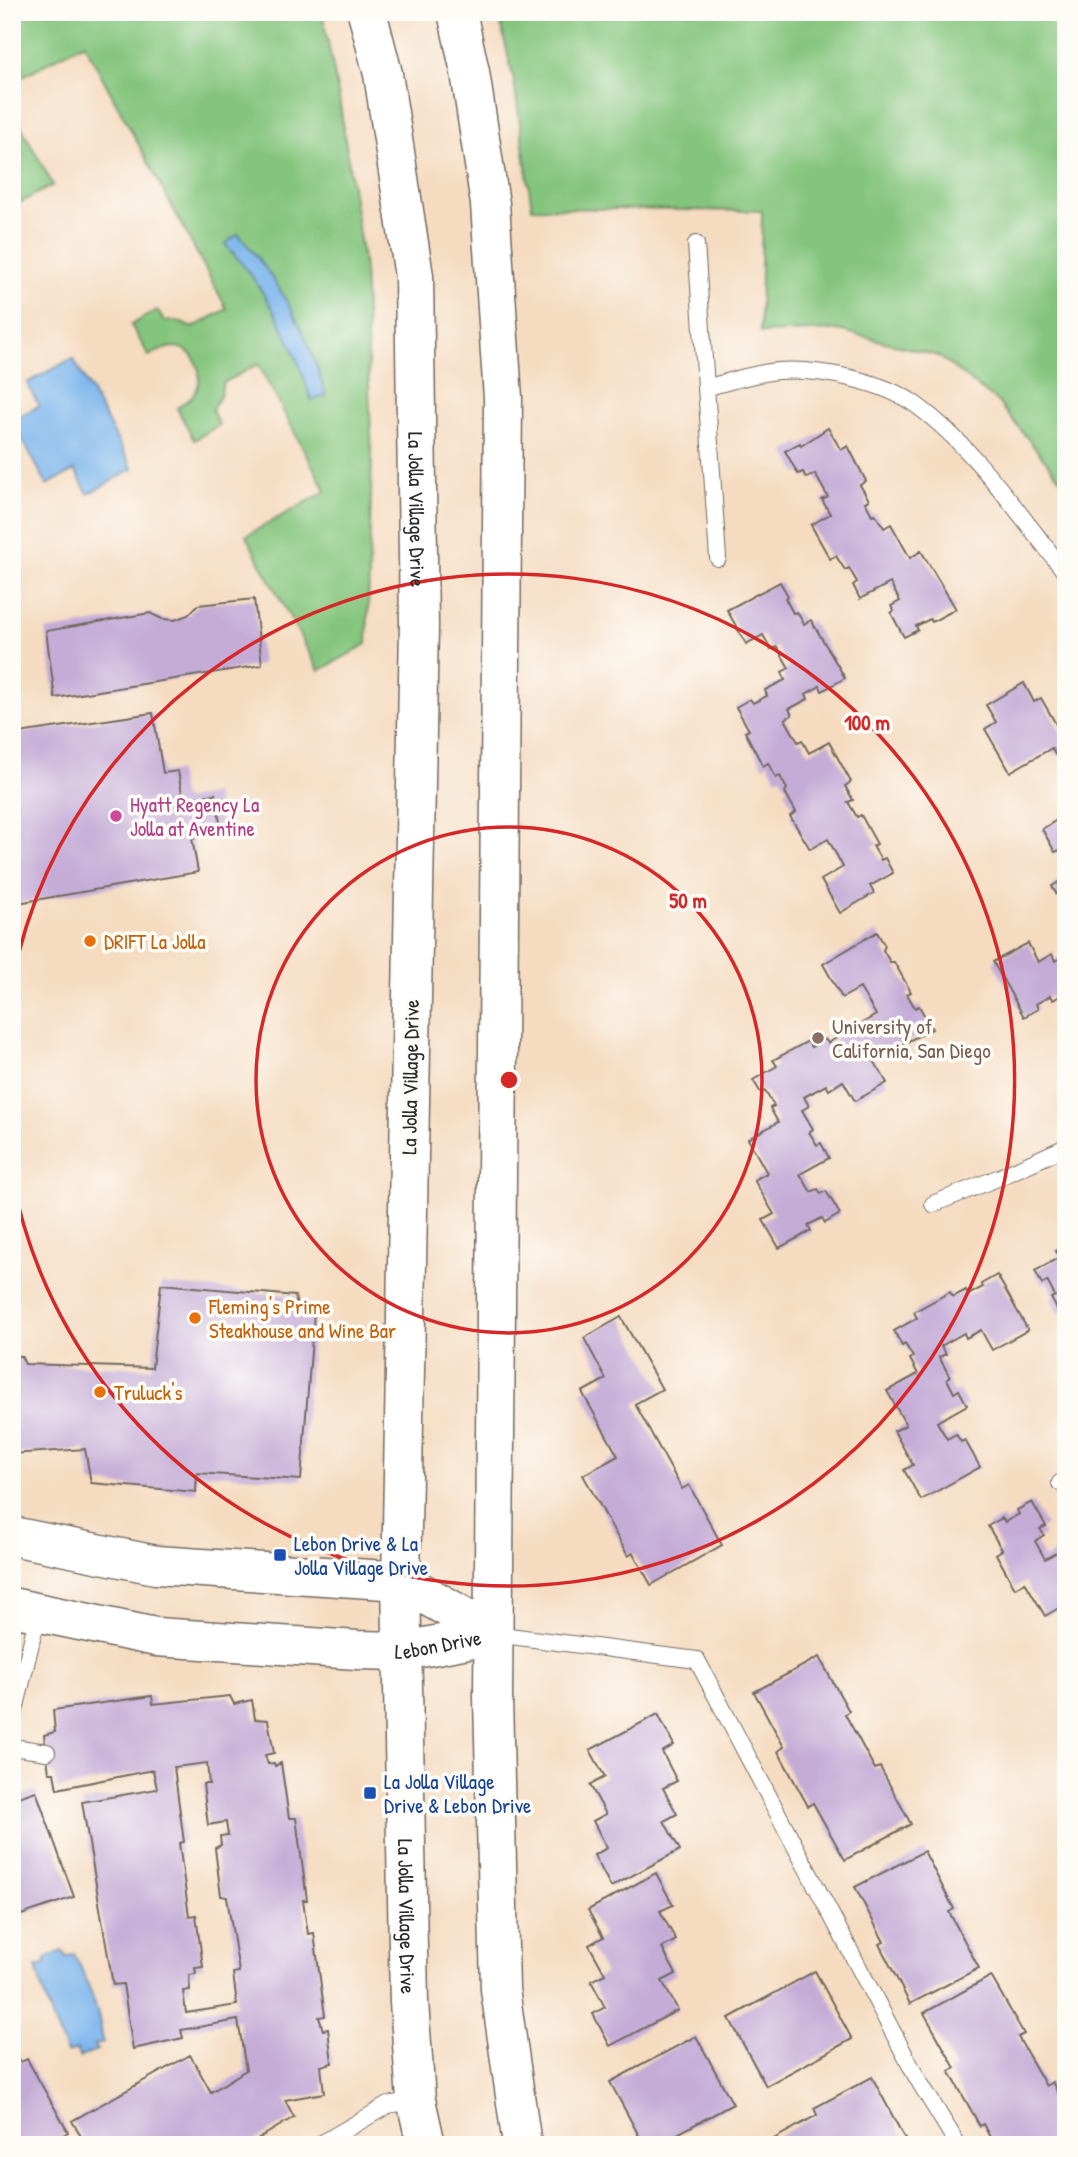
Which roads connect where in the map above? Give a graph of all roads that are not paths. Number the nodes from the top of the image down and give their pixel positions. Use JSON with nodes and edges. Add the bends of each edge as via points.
{"nodes":[{"id":1,"x":367,"y":12,"type":"edge"},
{"id":2,"x":457,"y":12,"type":"edge"},
{"id":3,"x":696,"y":244,"type":"dead end"},
{"id":4,"x":705,"y":388,"type":"junction"},
{"id":5,"x":719,"y":558,"type":"dead end"},
{"id":6,"x":1066,"y":573,"type":"edge"},
{"id":7,"x":1066,"y":1147,"type":"edge"},
{"id":8,"x":933,"y":1204,"type":"dead end"},
{"id":9,"x":12,"y":1536,"type":"edge"},
{"id":10,"x":401,"y":1581,"type":"junction"},
{"id":11,"x":25,"y":1610,"type":"edge"},
{"id":12,"x":494,"y":1634,"type":"junction"},
{"id":13,"x":404,"y":1651,"type":"junction"},
{"id":14,"x":12,"y":1723,"type":"edge"},
{"id":15,"x":12,"y":1747,"type":"edge"},
{"id":16,"x":47,"y":1752,"type":"dead end"},
{"id":17,"x":416,"y":2100,"type":"junction"},
{"id":18,"x":319,"y":2145,"type":"edge"},
{"id":19,"x":426,"y":2145,"type":"edge"},
{"id":20,"x":522,"y":2145,"type":"edge"},
{"id":21,"x":958,"y":2145,"type":"edge"}],
"edges":[{"from":1,"to":10,"type":"main road","name":"La Jolla Village Drive","via":[[383,74],[414,276],[419,625]]},
{"from":2,"to":12,"type":"main road","via":[[490,204],[503,398]]},
{"from":3,"to":4,"type":"lane"},
{"from":4,"to":5,"type":"lane"},
{"from":4,"to":6,"type":"lane","via":[[776,371],[813,371],[863,380],[915,404],[961,443]]},
{"from":7,"to":8,"type":"lane"},
{"from":9,"to":10,"type":"main road","name":"Lebon Drive","via":[[156,1565]]},
{"from":10,"to":12,"type":"main road","name":"Lebon Drive"},
{"from":10,"to":13,"type":"main road","name":"La Jolla Village Drive"},
{"from":11,"to":13,"type":"main road","name":"Lebon Drive","via":[[156,1637]]},
{"from":11,"to":14,"type":"lane"},
{"from":12,"to":13,"type":"main road","name":"Lebon Drive"},
{"from":12,"to":20,"type":"main road","via":[[500,1989]]},
{"from":12,"to":21,"type":"lane","via":[[697,1660],[917,2078]]},
{"from":13,"to":17,"type":"main road","name":"La Jolla Village Drive","via":[[409,2002]]},
{"from":15,"to":16,"type":"lane"},
{"from":17,"to":18,"type":"lane","via":[[388,2105]]},
{"from":17,"to":19,"type":"main road","name":"La Jolla Village Drive"}]}
